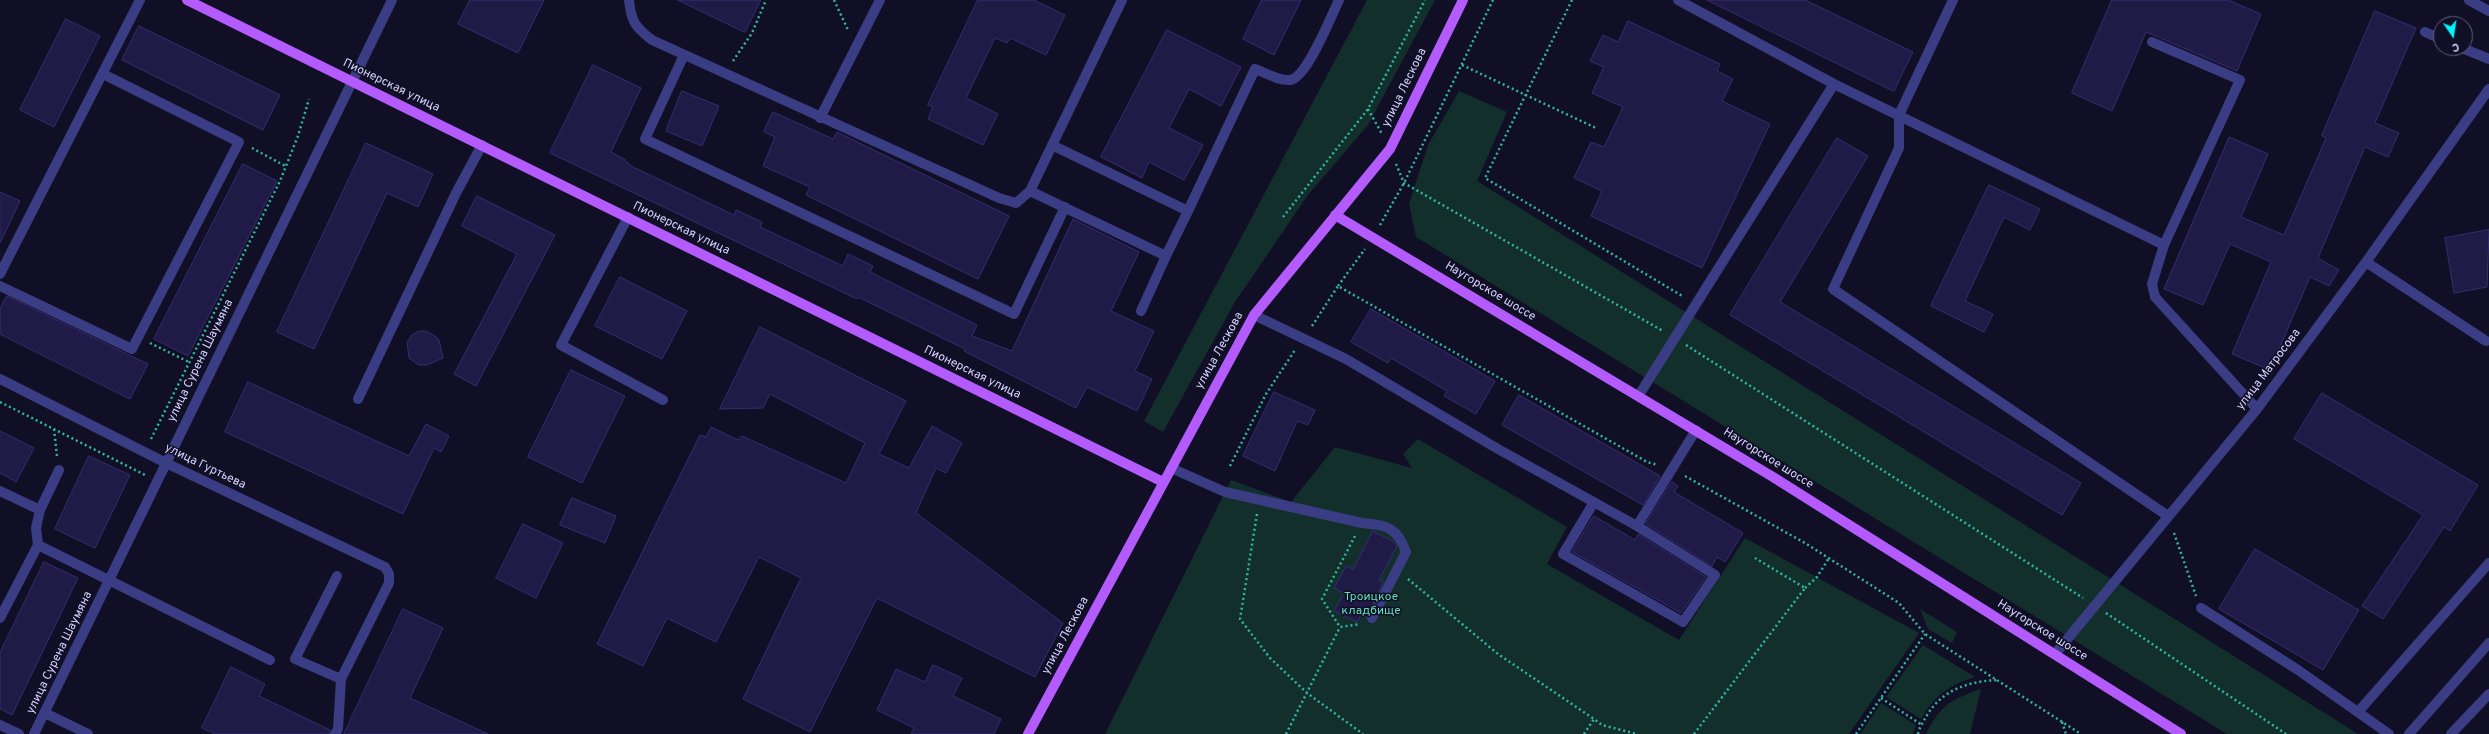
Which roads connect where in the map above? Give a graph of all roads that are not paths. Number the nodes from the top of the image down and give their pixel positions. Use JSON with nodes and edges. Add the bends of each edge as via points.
{"nodes":[{"id":1,"x":140,"y":0,"type":"edge"},
{"id":2,"x":187,"y":0,"type":"edge"},
{"id":3,"x":392,"y":0,"type":"edge"},
{"id":4,"x":629,"y":0,"type":"edge"},
{"id":5,"x":880,"y":0,"type":"edge"},
{"id":6,"x":1122,"y":0,"type":"edge"},
{"id":7,"x":1339,"y":0,"type":"edge"},
{"id":8,"x":1463,"y":0,"type":"edge"},
{"id":9,"x":1678,"y":0,"type":"edge"},
{"id":10,"x":1953,"y":0,"type":"edge"},
{"id":11,"x":2469,"y":0,"type":"edge"},
{"id":12,"x":2489,"y":11,"type":"edge"},
{"id":13,"x":2426,"y":32,"type":"dead end"},
{"id":14,"x":2433,"y":35,"type":"edge"},
{"id":15,"x":2152,"y":42,"type":"dead end"},
{"id":16,"x":2473,"y":52,"type":"edge"},
{"id":17,"x":684,"y":54,"type":"junction"},
{"id":18,"x":2489,"y":59,"type":"edge"},
{"id":19,"x":103,"y":74,"type":"junction"},
{"id":20,"x":351,"y":81,"type":"junction"},
{"id":21,"x":1834,"y":84,"type":"junction"},
{"id":22,"x":2489,"y":89,"type":"edge"},
{"id":23,"x":1899,"y":115,"type":"junction"},
{"id":24,"x":820,"y":118,"type":"junction"},
{"id":25,"x":482,"y":145,"type":"junction"},
{"id":26,"x":1052,"y":145,"type":"junction"},
{"id":27,"x":1030,"y":191,"type":"junction"},
{"id":28,"x":1065,"y":207,"type":"junction"},
{"id":29,"x":1188,"y":211,"type":"junction"},
{"id":30,"x":1335,"y":215,"type":"junction"},
{"id":31,"x":628,"y":217,"type":"junction"},
{"id":32,"x":2164,"y":245,"type":"junction"},
{"id":33,"x":1166,"y":256,"type":"junction"},
{"id":34,"x":2366,"y":262,"type":"junction"},
{"id":35,"x":0,"y":274,"type":"edge"},
{"id":36,"x":0,"y":286,"type":"edge"},
{"id":37,"x":1141,"y":311,"type":"dead end"},
{"id":38,"x":1254,"y":315,"type":"junction"},
{"id":39,"x":2486,"y":341,"type":"dead end"},
{"id":40,"x":0,"y":379,"type":"edge"},
{"id":41,"x":1639,"y":395,"type":"junction"},
{"id":42,"x":358,"y":399,"type":"dead end"},
{"id":43,"x":663,"y":400,"type":"dead end"},
{"id":44,"x":2257,"y":409,"type":"junction"},
{"id":45,"x":1696,"y":430,"type":"junction"},
{"id":46,"x":166,"y":463,"type":"junction"},
{"id":47,"x":1171,"y":468,"type":"junction"},
{"id":48,"x":59,"y":470,"type":"road end"},
{"id":49,"x":1163,"y":482,"type":"junction"},
{"id":50,"x":0,"y":491,"type":"edge"},
{"id":51,"x":1594,"y":502,"type":"junction"},
{"id":52,"x":40,"y":510,"type":"junction"},
{"id":53,"x":2168,"y":516,"type":"junction"},
{"id":54,"x":1637,"y":526,"type":"junction"},
{"id":55,"x":38,"y":546,"type":"junction"},
{"id":56,"x":2489,"y":562,"type":"edge"},
{"id":57,"x":337,"y":576,"type":"dead end"},
{"id":58,"x":110,"y":580,"type":"junction"},
{"id":59,"x":2200,"y":608,"type":"road end"},
{"id":60,"x":0,"y":618,"type":"edge"},
{"id":61,"x":1372,"y":618,"type":"road end"},
{"id":62,"x":2489,"y":643,"type":"edge"},
{"id":63,"x":2054,"y":654,"type":"junction"},
{"id":64,"x":270,"y":660,"type":"dead end"},
{"id":65,"x":341,"y":679,"type":"junction"},
{"id":66,"x":2489,"y":694,"type":"edge"},
{"id":67,"x":2358,"y":712,"type":"junction"},
{"id":68,"x":45,"y":713,"type":"junction"},
{"id":69,"x":0,"y":725,"type":"edge"},
{"id":70,"x":19,"y":734,"type":"edge"},
{"id":71,"x":34,"y":734,"type":"edge"},
{"id":72,"x":88,"y":734,"type":"edge"},
{"id":73,"x":336,"y":734,"type":"edge"},
{"id":74,"x":1028,"y":734,"type":"edge"},
{"id":75,"x":2181,"y":734,"type":"edge"},
{"id":76,"x":2389,"y":734,"type":"edge"},
{"id":77,"x":2408,"y":734,"type":"edge"},
{"id":78,"x":2451,"y":734,"type":"edge"}],
"edges":[{"from":1,"to":19,"type":"street"},
{"from":2,"to":20,"type":"main road","name":"Пионерская улица"},
{"from":3,"to":20,"type":"street","name":"улица Сурена Шаумяна"},
{"from":4,"to":17,"type":"street","via":[[631,17],[639,30],[652,40]]},
{"from":5,"to":24,"type":"street"},
{"from":6,"to":26,"type":"street"},
{"from":7,"to":29,"type":"street","via":[[1304,70],[1292,80],[1283,80],[1255,69]]},
{"from":8,"to":30,"type":"main road","name":"улица Лескова","via":[[1390,149]]},
{"from":9,"to":21,"type":"street"},
{"from":10,"to":23,"type":"street"},
{"from":11,"to":12,"type":"street"},
{"from":13,"to":14,"type":"street"},
{"from":15,"to":32,"type":"street","via":[[2240,80]]},
{"from":16,"to":18,"type":"street"},
{"from":17,"to":24,"type":"street"},
{"from":17,"to":28,"type":"street","via":[[645,139],[1014,314]]},
{"from":19,"to":35,"type":"street"},
{"from":19,"to":36,"type":"street","via":[[239,142],[132,349]]},
{"from":20,"to":25,"type":"main road","name":"Пионерская улица"},
{"from":20,"to":46,"type":"street","name":"улица Сурена Шаумяна"},
{"from":21,"to":23,"type":"street"},
{"from":21,"to":41,"type":"street"},
{"from":22,"to":34,"type":"street","name":"улица Матросова"},
{"from":23,"to":32,"type":"street"},
{"from":23,"to":53,"type":"street","via":[[1899,148],[1833,289]]},
{"from":24,"to":27,"type":"street","via":[[999,198],[1016,203]]},
{"from":25,"to":31,"type":"main road","name":"Пионерская улица"},
{"from":25,"to":42,"type":"street","via":[[456,193]]},
{"from":26,"to":27,"type":"street"},
{"from":26,"to":29,"type":"street"},
{"from":27,"to":28,"type":"street"},
{"from":28,"to":33,"type":"street"},
{"from":29,"to":33,"type":"street"},
{"from":30,"to":38,"type":"main road","name":"улица Лескова"},
{"from":30,"to":41,"type":"main road","name":"Наугорское шоссе"},
{"from":31,"to":43,"type":"street","via":[[561,345]]},
{"from":31,"to":49,"type":"main road","name":"Пионерская улица"},
{"from":32,"to":44,"type":"street","via":[[2152,284],[2155,297]]},
{"from":33,"to":37,"type":"street"},
{"from":34,"to":39,"type":"street"},
{"from":34,"to":44,"type":"street","name":"улица Матросова"},
{"from":38,"to":47,"type":"main road","name":"улица Лескова"},
{"from":38,"to":51,"type":"street","via":[[1346,359],[1498,449]]},
{"from":40,"to":46,"type":"street","name":"улица Гуртьева"},
{"from":41,"to":45,"type":"main road","name":"Наугорское шоссе"},
{"from":44,"to":53,"type":"street","name":"улица Матросова"},
{"from":45,"to":54,"type":"street"},
{"from":45,"to":63,"type":"main road","name":"Наугорское шоссе"},
{"from":46,"to":58,"type":"street","name":"улица Сурена Шаумяна"},
{"from":46,"to":65,"type":"street","name":"улица Гуртьева","via":[[385,567],[389,574],[389,583]]},
{"from":47,"to":49,"type":"main road","name":"улица Лескова"},
{"from":47,"to":61,"type":"street","via":[[1225,492],[1362,523],[1383,525],[1400,536],[1406,552]]},
{"from":48,"to":52,"type":"street"},
{"from":49,"to":74,"type":"main road","name":"улица Лескова"},
{"from":50,"to":52,"type":"street"},
{"from":51,"to":54,"type":"street"},
{"from":51,"to":54,"type":"street","via":[[1563,554],[1683,622],[1714,575]]},
{"from":52,"to":55,"type":"street","via":[[36,528]]},
{"from":53,"to":63,"type":"street","name":"улица Матросова"},
{"from":55,"to":58,"type":"street"},
{"from":55,"to":60,"type":"street"},
{"from":56,"to":67,"type":"street"},
{"from":57,"to":65,"type":"street","via":[[295,659]]},
{"from":58,"to":64,"type":"street"},
{"from":58,"to":68,"type":"street","name":"улица Сурена Шаумяна"},
{"from":59,"to":67,"type":"street","via":[[2298,670]]},
{"from":62,"to":77,"type":"street"},
{"from":63,"to":75,"type":"main road","name":"Наугорское шоссе"},
{"from":65,"to":73,"type":"street"},
{"from":66,"to":78,"type":"street"},
{"from":67,"to":76,"type":"street"},
{"from":68,"to":71,"type":"street","name":"улица Сурена Шаумяна"},
{"from":68,"to":72,"type":"street"},
{"from":69,"to":70,"type":"street"}]}
